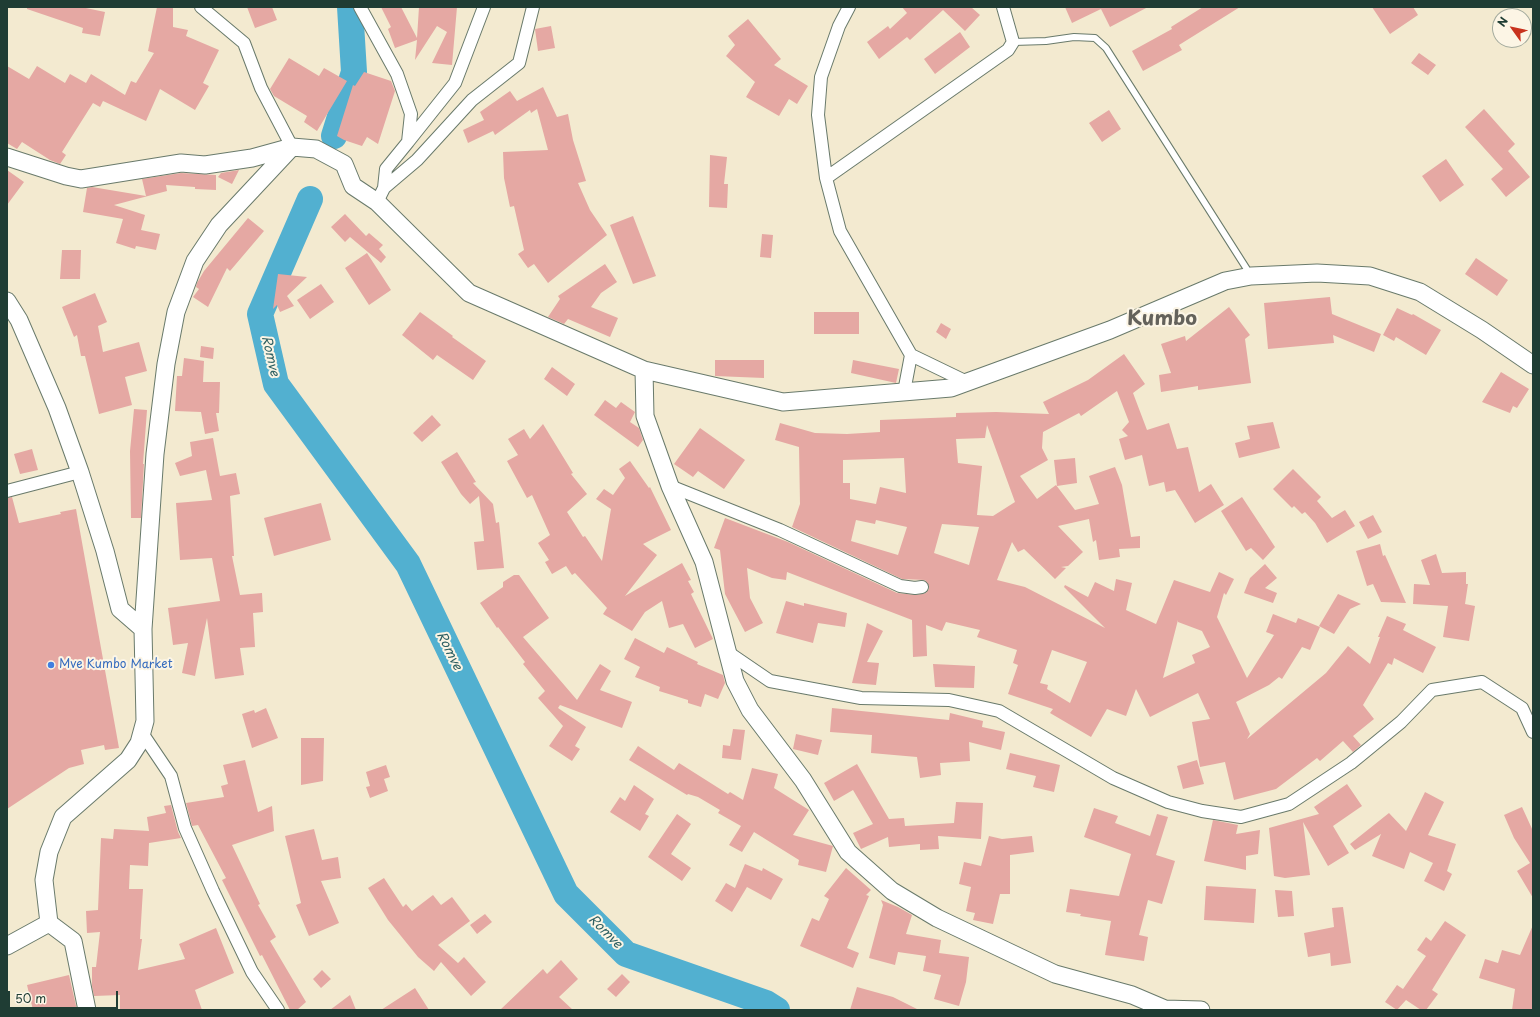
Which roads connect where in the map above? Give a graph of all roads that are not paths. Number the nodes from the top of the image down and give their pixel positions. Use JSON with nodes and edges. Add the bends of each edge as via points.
{"nodes":[{"id":1,"x":201,"y":7,"type":"edge"},
{"id":2,"x":360,"y":7,"type":"edge"},
{"id":3,"x":484,"y":7,"type":"edge"},
{"id":4,"x":533,"y":7,"type":"edge"},
{"id":5,"x":849,"y":7,"type":"edge"},
{"id":6,"x":1004,"y":7,"type":"edge"},
{"id":7,"x":1013,"y":42,"type":"junction"},
{"id":8,"x":408,"y":142,"type":"junction"},
{"id":9,"x":292,"y":147,"type":"junction"},
{"id":10,"x":7,"y":157,"type":"edge"},
{"id":11,"x":826,"y":178,"type":"junction"},
{"id":12,"x":380,"y":195,"type":"junction"},
{"id":13,"x":1251,"y":276,"type":"junction"},
{"id":14,"x":7,"y":301,"type":"edge"},
{"id":15,"x":911,"y":355,"type":"junction"},
{"id":16,"x":1533,"y":365,"type":"edge"},
{"id":17,"x":644,"y":370,"type":"junction"},
{"id":18,"x":969,"y":382,"type":"junction"},
{"id":19,"x":904,"y":392,"type":"junction"},
{"id":20,"x":80,"y":472,"type":"junction"},
{"id":21,"x":670,"y":486,"type":"junction"},
{"id":22,"x":7,"y":491,"type":"edge"},
{"id":23,"x":922,"y":587,"type":"dead end"},
{"id":24,"x":143,"y":629,"type":"junction"},
{"id":25,"x":729,"y":653,"type":"junction"},
{"id":26,"x":1533,"y":732,"type":"edge"},
{"id":27,"x":142,"y":733,"type":"junction"},
{"id":28,"x":49,"y":923,"type":"junction"},
{"id":29,"x":7,"y":946,"type":"edge"},
{"id":30,"x":87,"y":1010,"type":"edge"},
{"id":31,"x":278,"y":1010,"type":"edge"},
{"id":32,"x":1201,"y":1010,"type":"edge"}],
"edges":[{"from":1,"to":9,"type":"street","via":[[244,43],[261,88]]},
{"from":2,"to":8,"type":"street","via":[[397,74],[411,114]]},
{"from":3,"to":8,"type":"street","via":[[455,83]]},
{"from":4,"to":12,"type":"street","via":[[520,63],[472,100],[417,160]]},
{"from":5,"to":11,"type":"street","via":[[839,26],[821,77],[818,115]]},
{"from":6,"to":7,"type":"street"},
{"from":7,"to":11,"type":"street","via":[[1008,50]]},
{"from":7,"to":13,"type":"lane","via":[[1074,37],[1095,38],[1106,48]]},
{"from":8,"to":12,"type":"street","via":[[386,169]]},
{"from":9,"to":10,"type":"main road","via":[[252,158],[205,165],[181,163],[81,179]]},
{"from":9,"to":12,"type":"main road","via":[[316,149],[344,164],[354,186]]},
{"from":9,"to":24,"type":"main road","via":[[219,225],[194,261],[176,312],[166,364],[155,454]]},
{"from":11,"to":15,"type":"street","via":[[840,231]]},
{"from":12,"to":17,"type":"main road","via":[[469,293]]},
{"from":13,"to":16,"type":"main road","via":[[1316,273],[1370,276],[1420,292]]},
{"from":13,"to":18,"type":"main road","via":[[1225,281],[1110,330]]},
{"from":14,"to":20,"type":"main road","via":[[19,320],[57,408]]},
{"from":15,"to":18,"type":"street"},
{"from":15,"to":19,"type":"street"},
{"from":17,"to":19,"type":"main road","via":[[783,402]]},
{"from":17,"to":21,"type":"main road","via":[[645,416]]},
{"from":18,"to":19,"type":"main road","via":[[951,388]]},
{"from":20,"to":22,"type":"street"},
{"from":20,"to":24,"type":"main road","via":[[120,608]]},
{"from":21,"to":23,"type":"street","via":[[780,530],[900,586]]},
{"from":21,"to":25,"type":"main road","via":[[704,562]]},
{"from":24,"to":27,"type":"main road","via":[[146,721]]},
{"from":25,"to":26,"type":"street","via":[[770,681],[861,698],[949,700],[999,711],[1113,778],[1168,802],[1241,817],[1289,804],[1338,771],[1401,722],[1432,690],[1482,682],[1522,708]]},
{"from":25,"to":32,"type":"main road","via":[[735,681],[750,710],[803,780],[848,852],[892,891],[937,918],[1055,974],[1132,995],[1165,1009]]},
{"from":27,"to":28,"type":"main road","via":[[128,760],[63,817],[49,852],[44,880]]},
{"from":27,"to":31,"type":"street","via":[[171,776],[185,828],[213,891],[252,972]]},
{"from":28,"to":29,"type":"main road"},
{"from":28,"to":30,"type":"main road","via":[[73,941]]}]}
